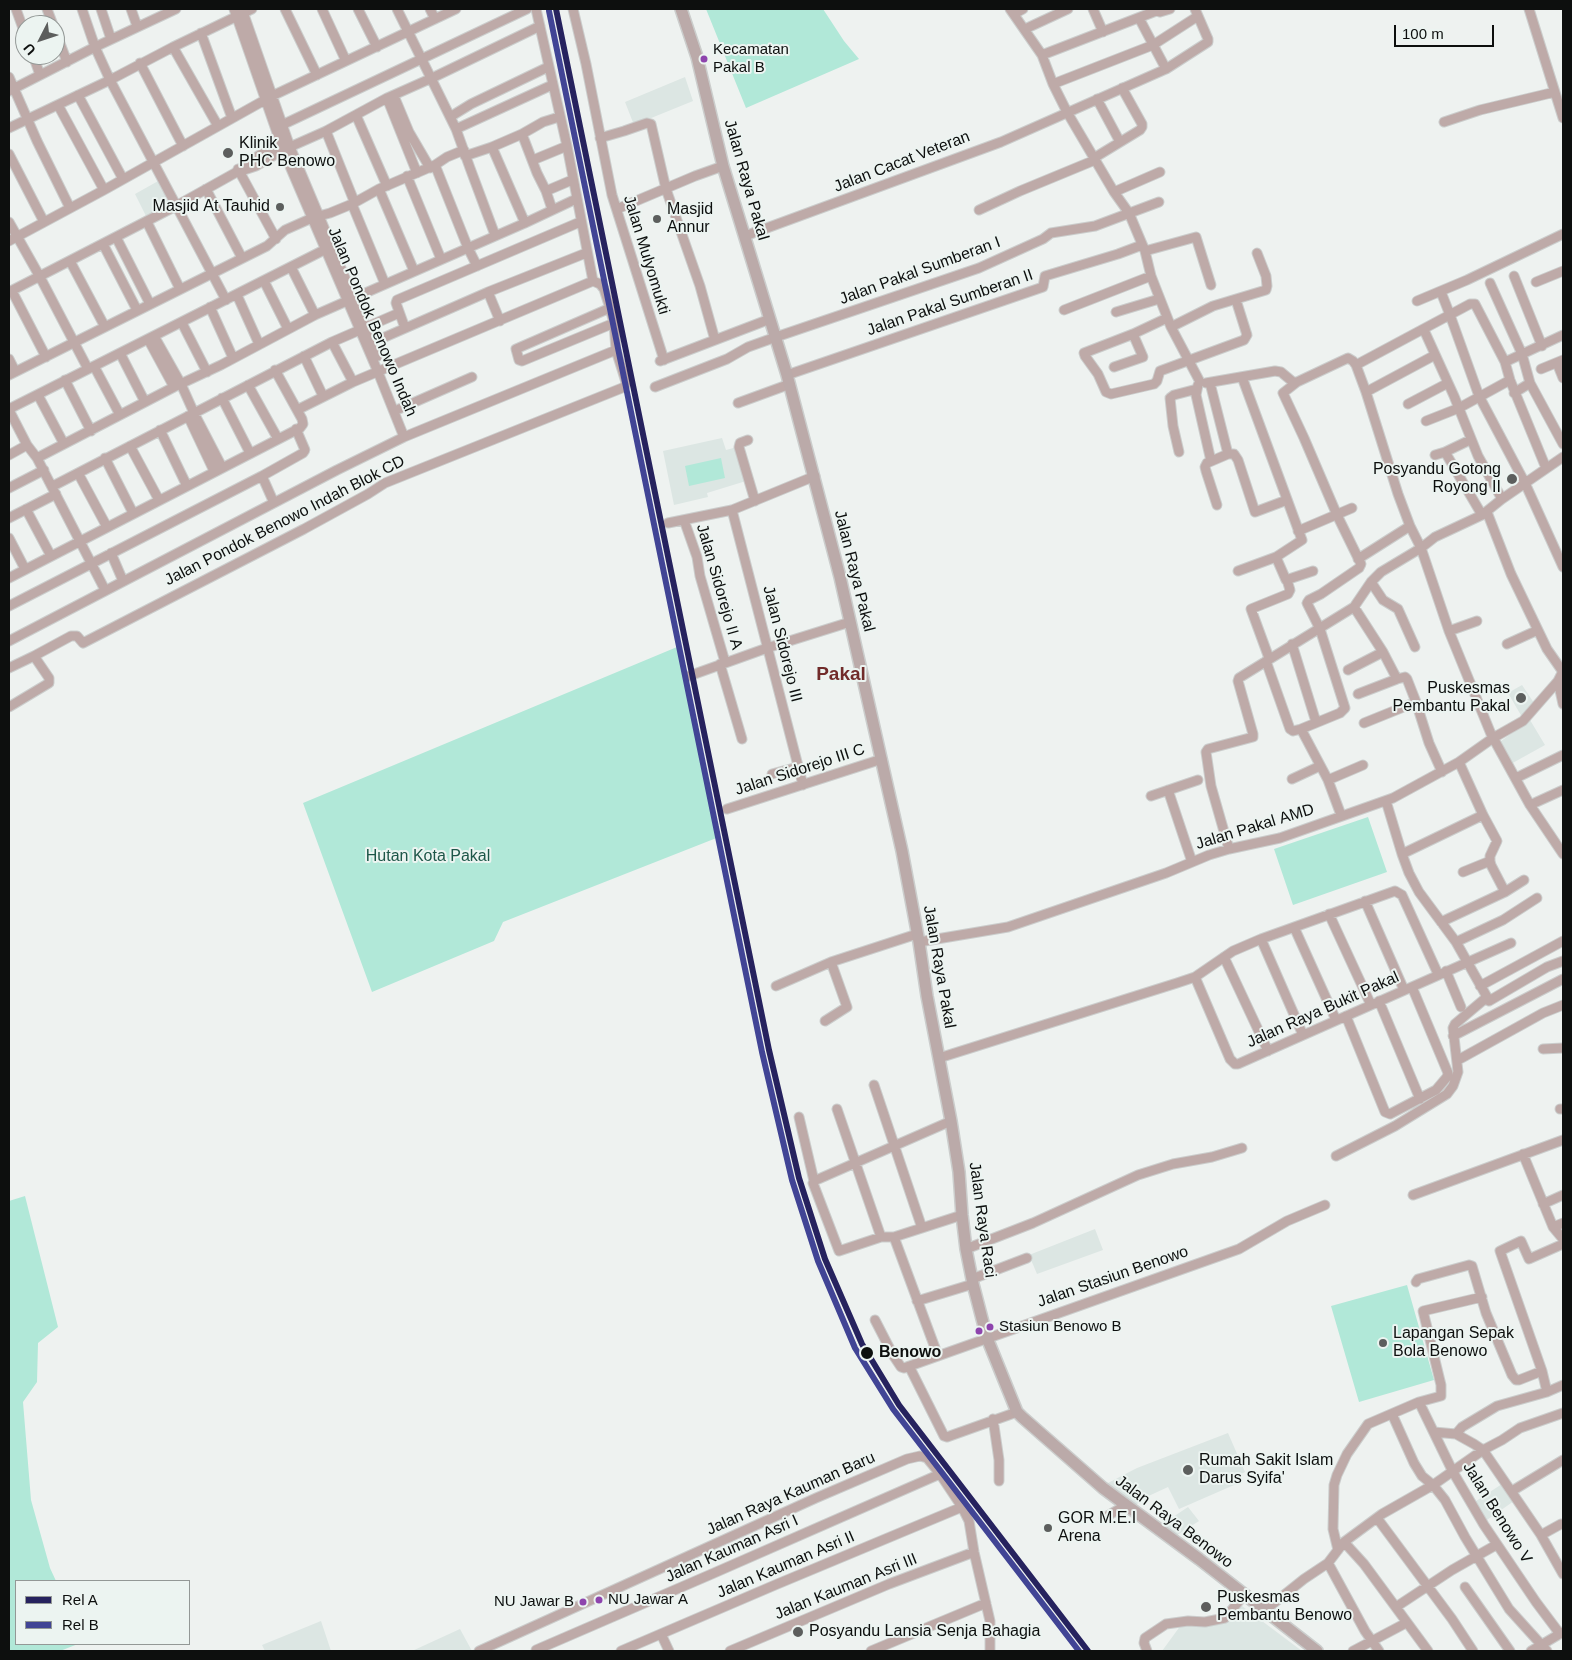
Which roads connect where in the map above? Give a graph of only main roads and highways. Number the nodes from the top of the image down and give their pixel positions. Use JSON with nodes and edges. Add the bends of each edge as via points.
{"nodes":[{"id":1,"x":681,"y":9,"type":"edge"},
{"id":2,"x":939,"y":1058,"type":"joint"},
{"id":3,"x":1017,"y":1412,"type":"joint"},
{"id":4,"x":1317,"y":1651,"type":"edge"}],
"edges":[{"from":1,"to":2,"type":"main road","name":"Jalan Raya Pakal","via":[[697,57],[723,166],[753,234],[770,319],[780,336],[815,476],[902,851]]},
{"from":2,"to":3,"type":"main road","name":"Jalan Raya Raci","via":[[959,1172],[966,1249],[973,1282],[987,1338]]},
{"from":3,"to":4,"type":"main road","name":"Jalan Raya Benowo","via":[[1096,1483]]}]}
